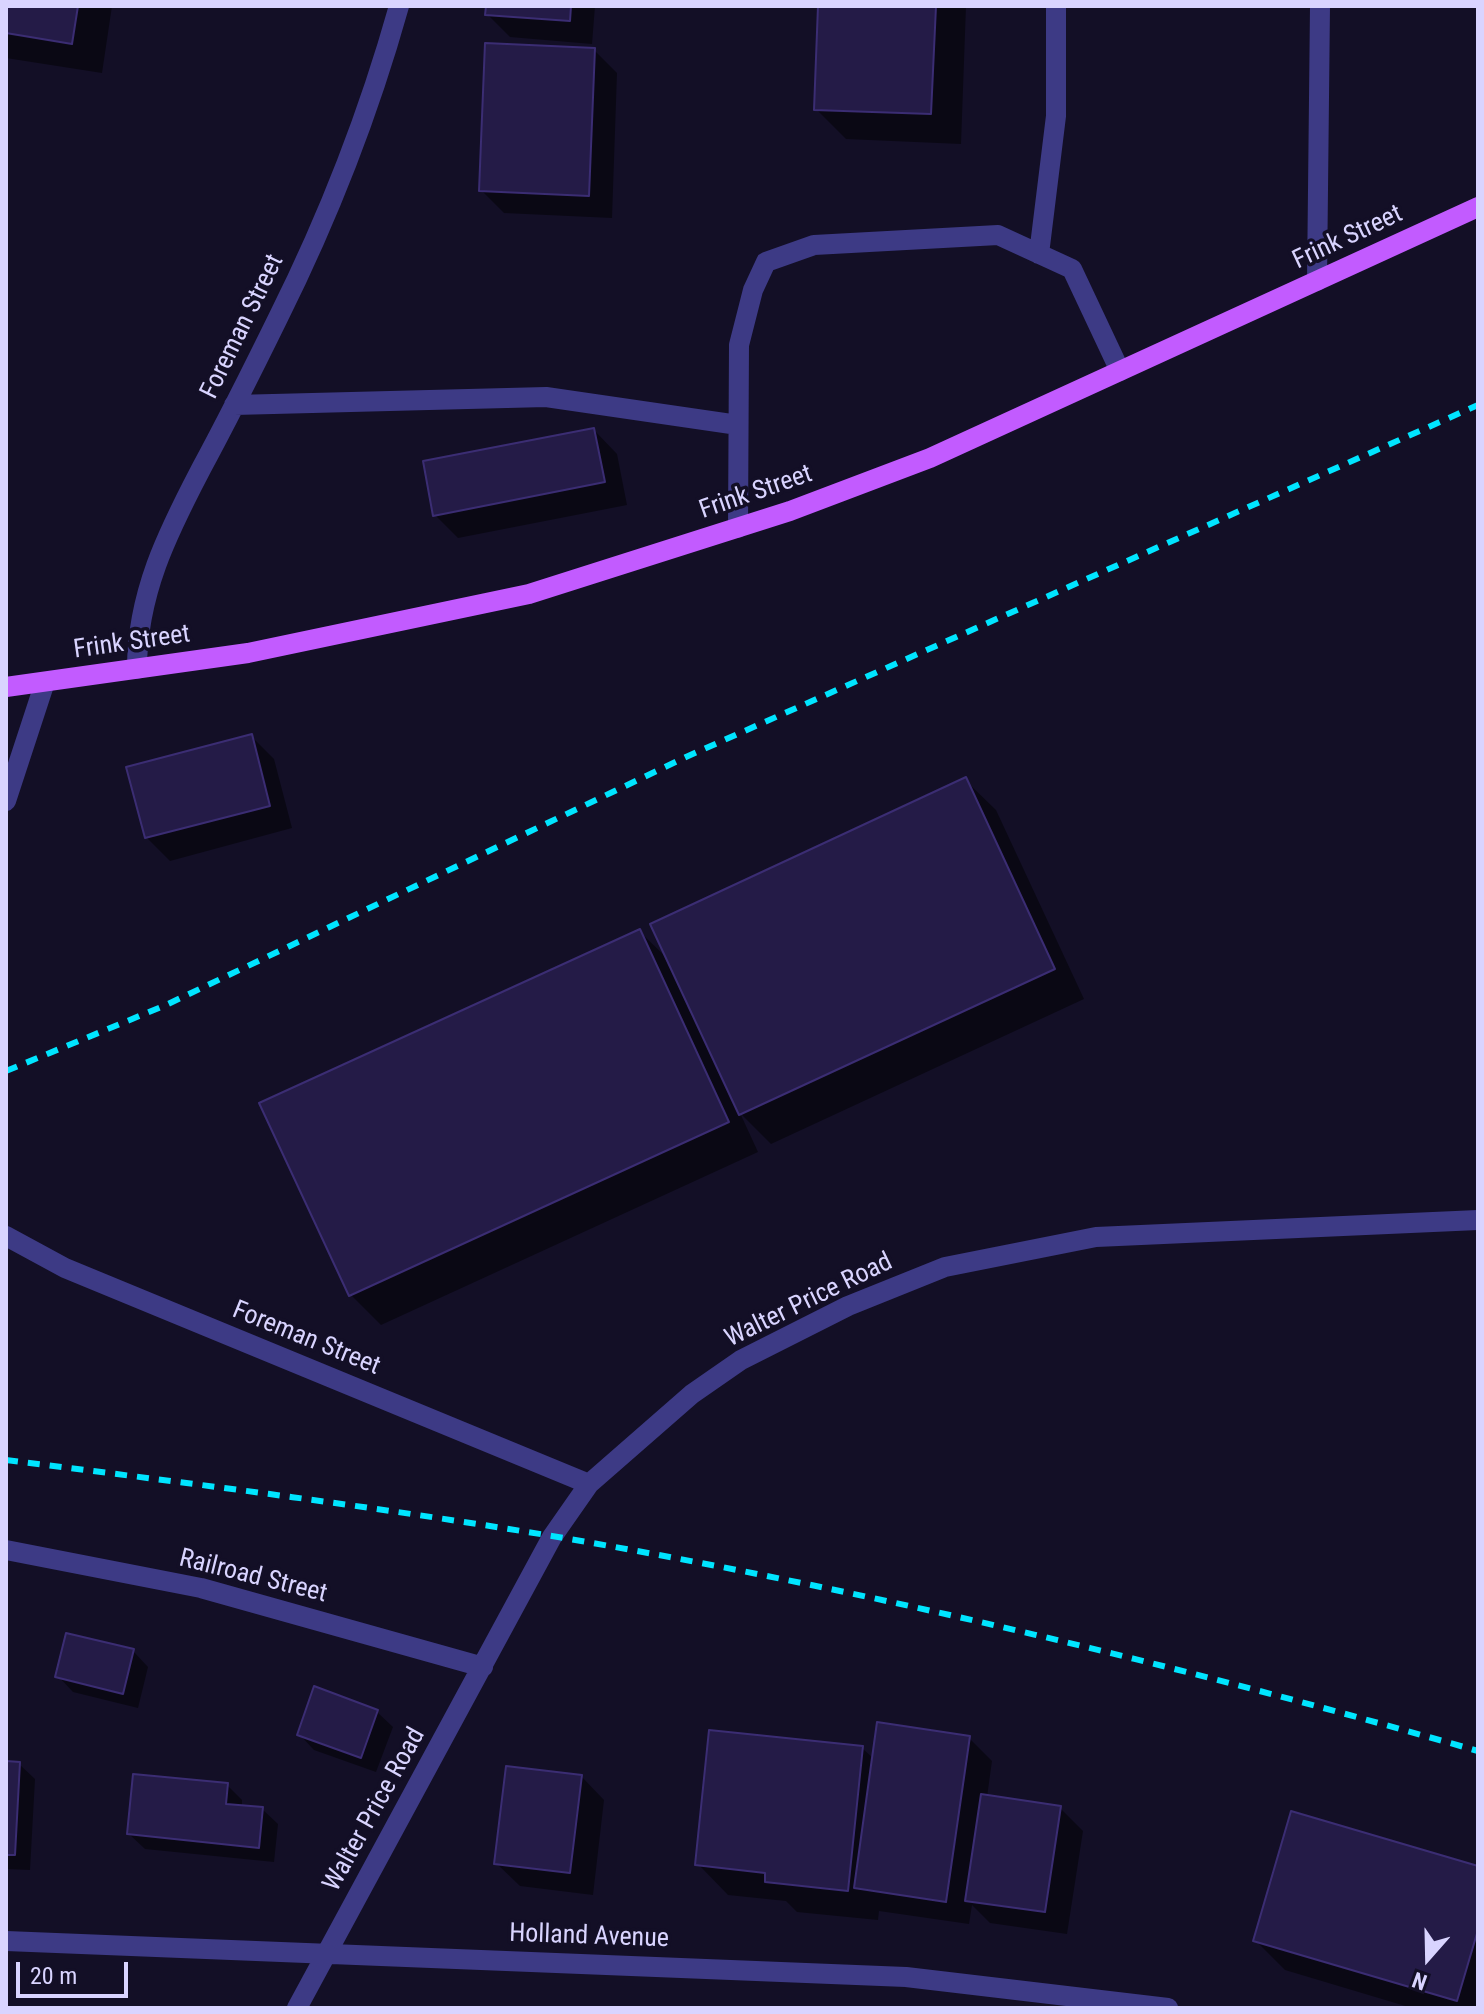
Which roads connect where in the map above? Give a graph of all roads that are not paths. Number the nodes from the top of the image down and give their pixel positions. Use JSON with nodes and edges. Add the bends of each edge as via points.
{"nodes":[{"id":1,"x":399,"y":6,"type":"edge"},
{"id":2,"x":1056,"y":6,"type":"edge"},
{"id":3,"x":1320,"y":6,"type":"edge"},
{"id":4,"x":1478,"y":207,"type":"edge"},
{"id":5,"x":1039,"y":254,"type":"junction"},
{"id":6,"x":1317,"y":281,"type":"junction"},
{"id":7,"x":1120,"y":371,"type":"junction"},
{"id":8,"x":234,"y":405,"type":"junction"},
{"id":9,"x":738,"y":425,"type":"junction"},
{"id":10,"x":738,"y":528,"type":"junction"},
{"id":11,"x":137,"y":669,"type":"junction"},
{"id":12,"x":45,"y":682,"type":"junction"},
{"id":13,"x":6,"y":687,"type":"edge"},
{"id":14,"x":6,"y":801,"type":"edge"},
{"id":15,"x":1478,"y":1220,"type":"edge"},
{"id":16,"x":6,"y":1236,"type":"edge"},
{"id":17,"x":589,"y":1484,"type":"junction"},
{"id":18,"x":6,"y":1550,"type":"edge"},
{"id":19,"x":483,"y":1667,"type":"junction"},
{"id":20,"x":6,"y":1941,"type":"edge"},
{"id":21,"x":327,"y":1951,"type":"junction"},
{"id":22,"x":297,"y":2008,"type":"edge"},
{"id":23,"x":1168,"y":2008,"type":"edge"}],
"edges":[{"from":1,"to":8,"type":"street","name":"Foreman Street","via":[[348,161]]},
{"from":2,"to":5,"type":"street","via":[[1056,116]]},
{"from":3,"to":6,"type":"street"},
{"from":4,"to":6,"type":"main road","name":"Frink Street"},
{"from":5,"to":7,"type":"street","via":[[1072,269]]},
{"from":5,"to":9,"type":"street","via":[[998,235],[814,245],[766,262],[739,345]]},
{"from":6,"to":7,"type":"main road","name":"Frink Street"},
{"from":7,"to":10,"type":"main road","name":"Frink Street","via":[[930,458]]},
{"from":8,"to":9,"type":"street","via":[[546,397]]},
{"from":8,"to":11,"type":"street","name":"Foreman Street","via":[[154,565],[137,631]]},
{"from":9,"to":10,"type":"street"},
{"from":10,"to":11,"type":"main road","name":"Frink Street","via":[[529,594],[248,653]]},
{"from":11,"to":12,"type":"main road","name":"Frink Street"},
{"from":12,"to":13,"type":"main road","name":"Frink Street"},
{"from":12,"to":14,"type":"street"},
{"from":15,"to":17,"type":"street","name":"Walter Price Road","via":[[1096,1237],[945,1267],[848,1306],[741,1360],[692,1394]]},
{"from":16,"to":17,"type":"street","name":"Foreman Street","via":[[65,1268]]},
{"from":17,"to":19,"type":"street","name":"Walter Price Road","via":[[552,1537]]},
{"from":18,"to":19,"type":"street","name":"Railroad Street","via":[[201,1588]]},
{"from":19,"to":21,"type":"street","name":"Walter Price Road"},
{"from":20,"to":21,"type":"street","name":"Holland Avenue"},
{"from":21,"to":22,"type":"street","name":"Walter Price Road"},
{"from":21,"to":23,"type":"street","name":"Holland Avenue","via":[[906,1977]]}]}
